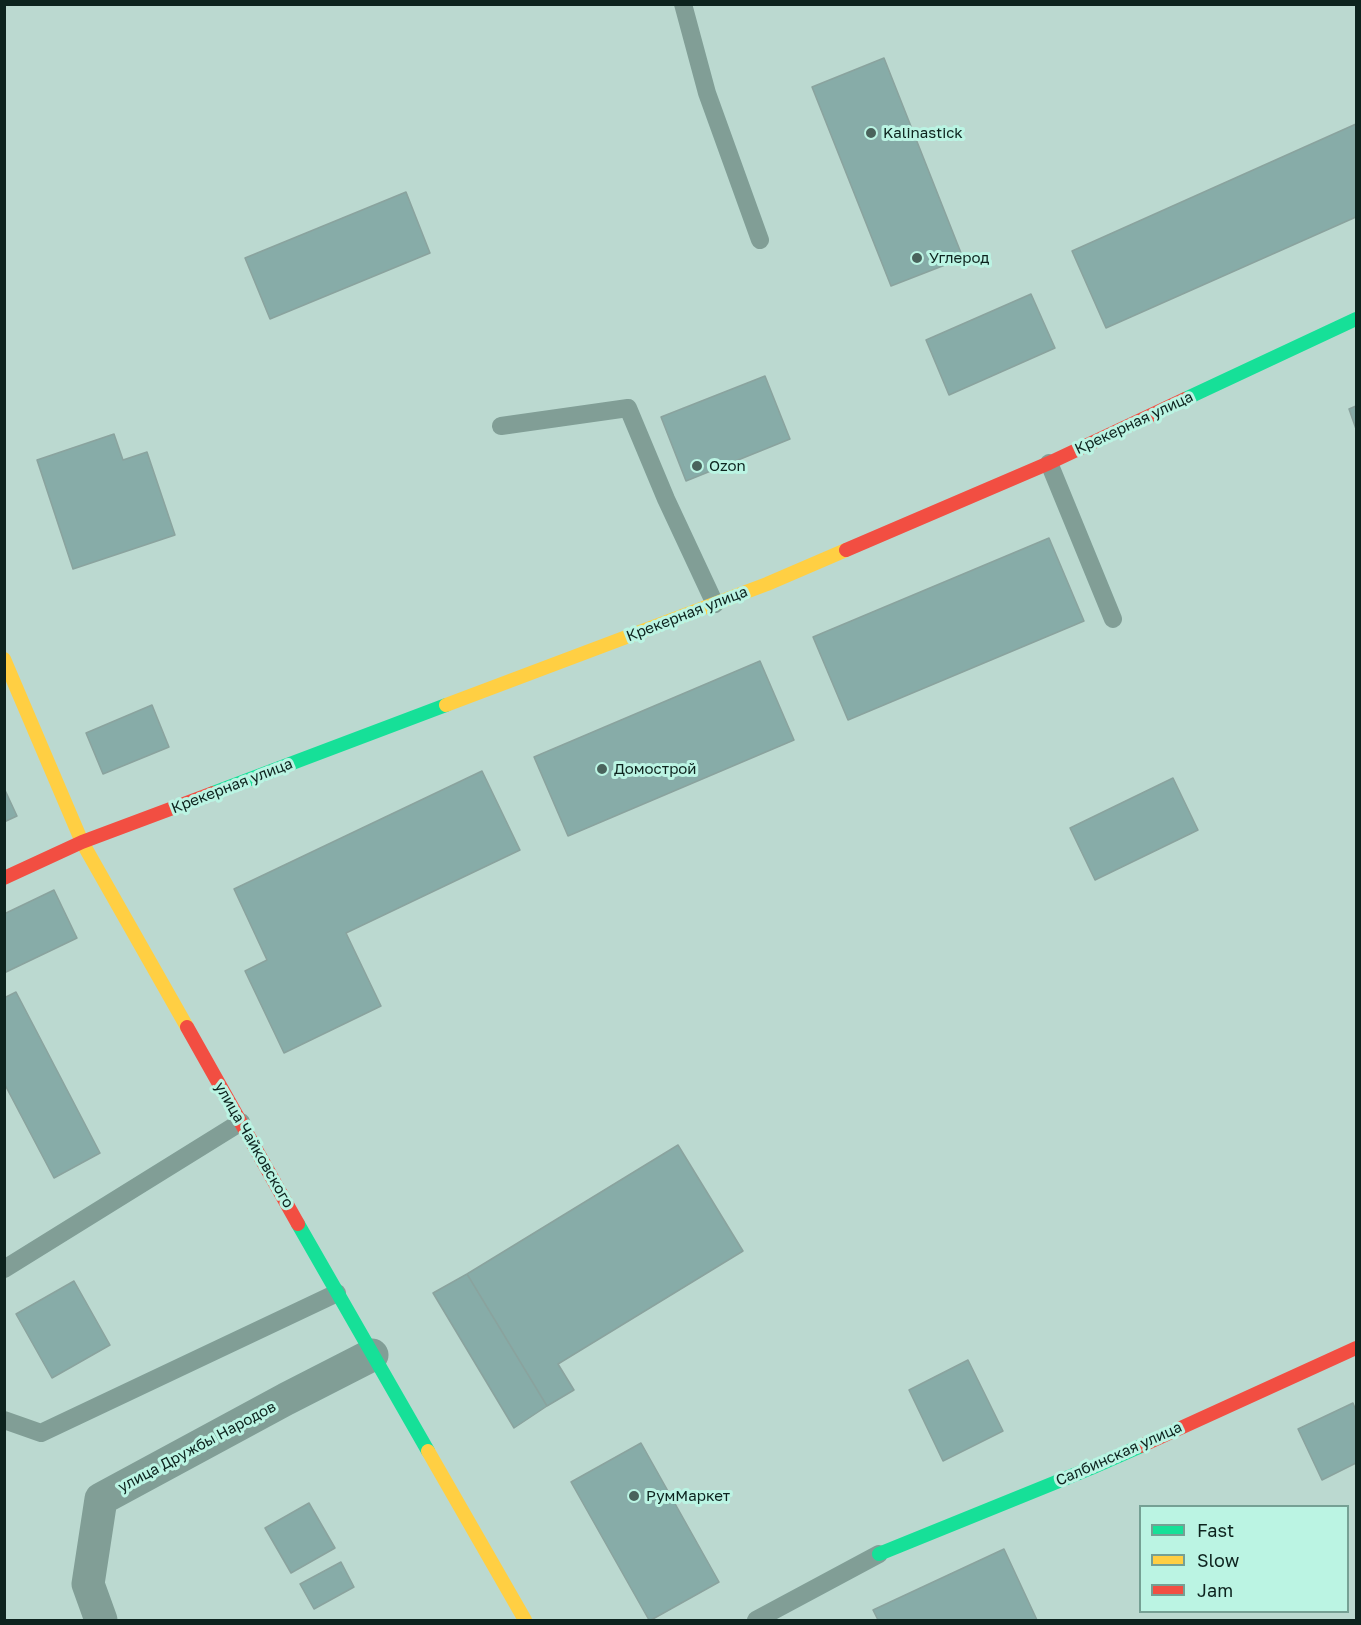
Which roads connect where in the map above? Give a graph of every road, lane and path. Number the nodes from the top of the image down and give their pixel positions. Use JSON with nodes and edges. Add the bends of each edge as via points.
{"nodes":[{"id":1,"x":683,"y":4,"type":"edge"},
{"id":2,"x":760,"y":240,"type":"dead end"},
{"id":3,"x":1356,"y":319,"type":"edge"},
{"id":4,"x":501,"y":426,"type":"dead end"},
{"id":5,"x":1049,"y":463,"type":"junction"},
{"id":6,"x":715,"y":604,"type":"junction"},
{"id":7,"x":1113,"y":619,"type":"dead end"},
{"id":8,"x":4,"y":659,"type":"edge"},
{"id":9,"x":82,"y":842,"type":"junction"},
{"id":10,"x":4,"y":879,"type":"edge"},
{"id":11,"x":241,"y":1122,"type":"junction"},
{"id":12,"x":4,"y":1269,"type":"edge"},
{"id":13,"x":337,"y":1293,"type":"junction"},
{"id":14,"x":1356,"y":1348,"type":"edge"},
{"id":15,"x":372,"y":1355,"type":"junction"},
{"id":16,"x":4,"y":1420,"type":"edge"},
{"id":17,"x":879,"y":1554,"type":"joint"},
{"id":18,"x":101,"y":1620,"type":"edge"},
{"id":19,"x":525,"y":1620,"type":"edge"},
{"id":20,"x":756,"y":1620,"type":"edge"}],
"edges":[{"from":1,"to":2,"type":"lane","via":[[707,93]]},
{"from":3,"to":5,"type":"street","name":"Крекерная улица"},
{"from":4,"to":6,"type":"lane","via":[[628,408]]},
{"from":5,"to":6,"type":"street","name":"Крекерная улица"},
{"from":5,"to":7,"type":"lane"},
{"from":6,"to":9,"type":"street","name":"Крекерная улица"},
{"from":8,"to":9,"type":"street","name":"улица Чайковского"},
{"from":9,"to":10,"type":"street","name":"Крекерная улица"},
{"from":9,"to":11,"type":"street","name":"улица Чайковского"},
{"from":11,"to":12,"type":"lane"},
{"from":11,"to":13,"type":"street","name":"улица Чайковского"},
{"from":13,"to":15,"type":"street","name":"улица Чайковского"},
{"from":13,"to":16,"type":"lane","via":[[41,1433]]},
{"from":14,"to":17,"type":"street","name":"Салбинская улица","via":[[1091,1468]]},
{"from":15,"to":18,"type":"street","name":"улица Дружбы Народов","via":[[101,1499],[88,1584]]},
{"from":15,"to":19,"type":"street","name":"улица Чайковского"},
{"from":17,"to":20,"type":"lane"}]}
